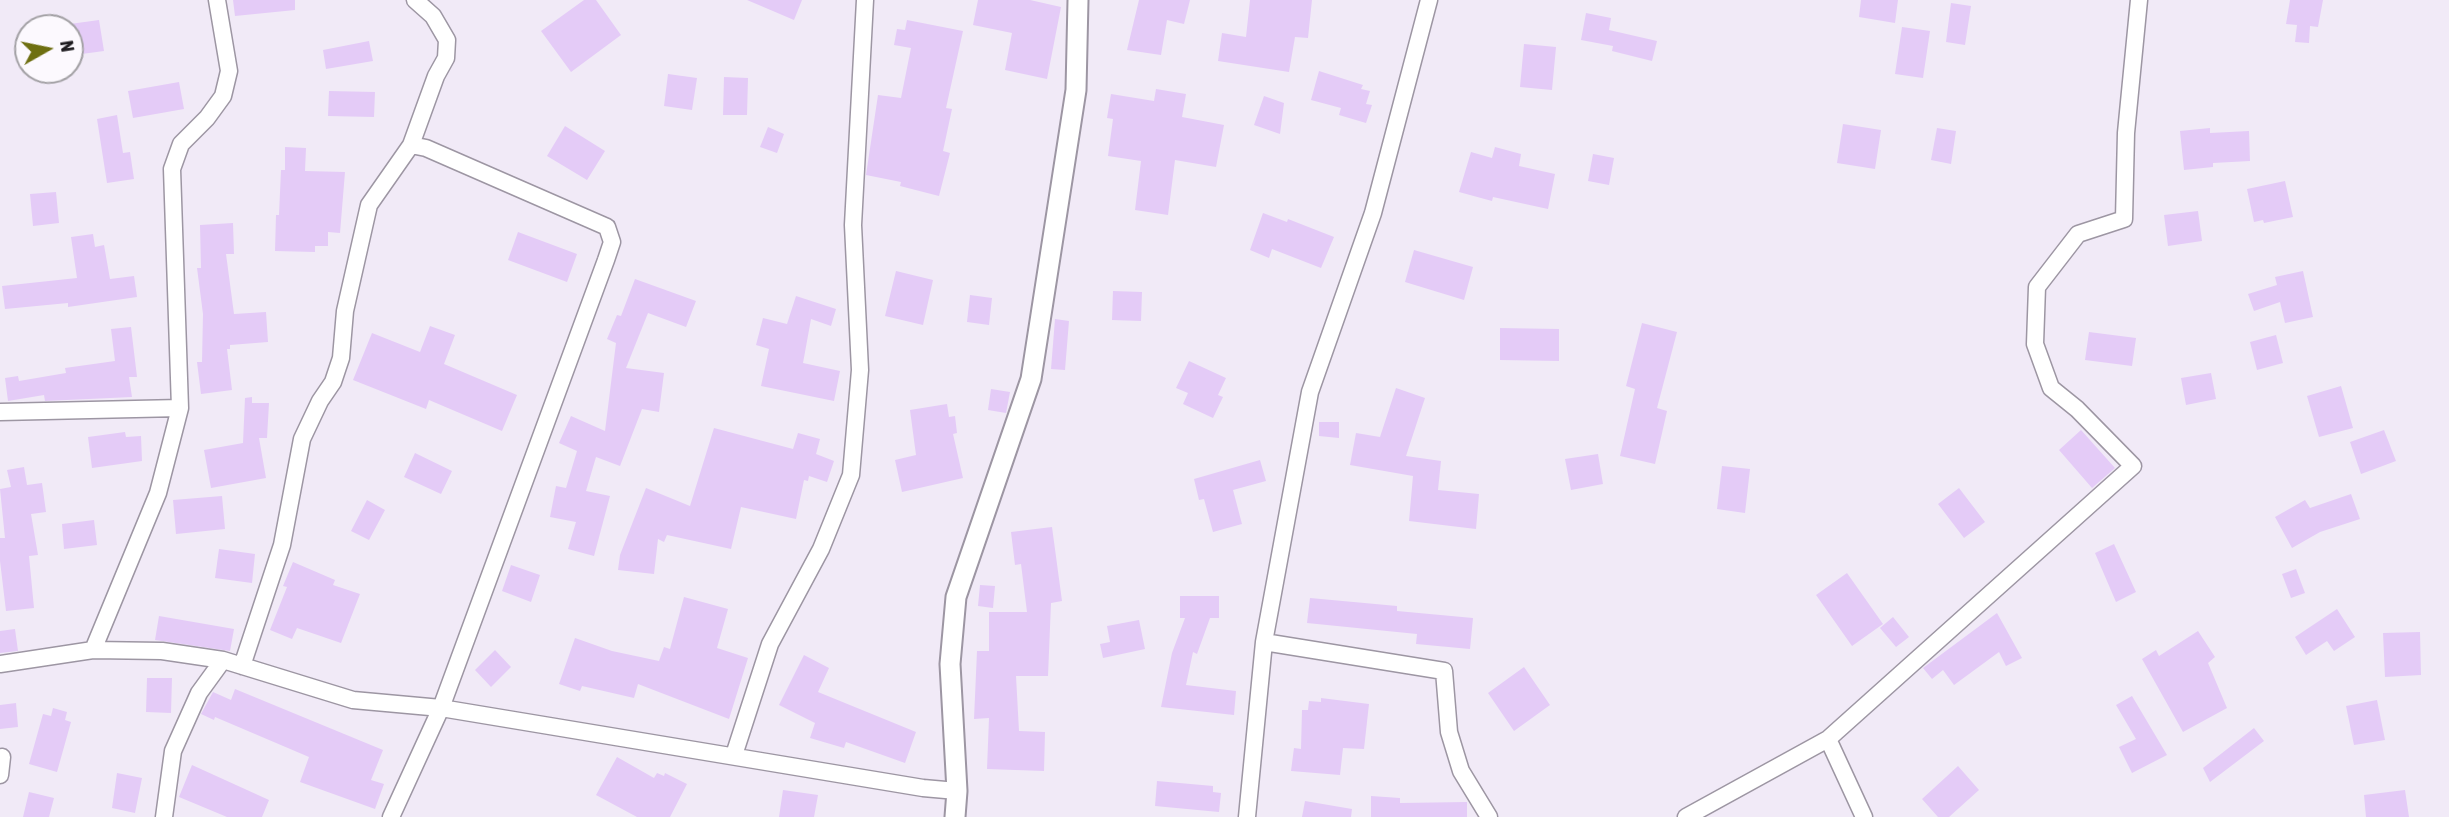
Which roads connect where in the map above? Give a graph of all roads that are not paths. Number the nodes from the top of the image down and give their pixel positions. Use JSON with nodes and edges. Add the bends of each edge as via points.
{"nodes":[{"id":1,"x":217,"y":0,"type":"edge"},
{"id":2,"x":415,"y":0,"type":"edge"},
{"id":3,"x":864,"y":0,"type":"edge"},
{"id":4,"x":1079,"y":0,"type":"edge"},
{"id":5,"x":1429,"y":0,"type":"edge"},
{"id":6,"x":2138,"y":0,"type":"edge"},
{"id":7,"x":411,"y":145,"type":"junction"},
{"id":8,"x":180,"y":408,"type":"junction"},
{"id":9,"x":0,"y":412,"type":"edge"},
{"id":10,"x":1264,"y":642,"type":"junction"},
{"id":11,"x":93,"y":650,"type":"junction"},
{"id":12,"x":223,"y":660,"type":"junction"},
{"id":13,"x":0,"y":664,"type":"edge"},
{"id":14,"x":242,"y":666,"type":"junction"},
{"id":15,"x":441,"y":708,"type":"junction"},
{"id":16,"x":1828,"y":739,"type":"junction"},
{"id":17,"x":734,"y":755,"type":"junction"},
{"id":18,"x":2,"y":757,"type":"edge"},
{"id":19,"x":0,"y":775,"type":"edge"},
{"id":20,"x":957,"y":791,"type":"junction"},
{"id":21,"x":164,"y":817,"type":"edge"},
{"id":22,"x":391,"y":817,"type":"edge"},
{"id":23,"x":955,"y":817,"type":"edge"},
{"id":24,"x":1247,"y":817,"type":"edge"},
{"id":25,"x":1489,"y":817,"type":"edge"},
{"id":26,"x":1686,"y":817,"type":"edge"},
{"id":27,"x":1864,"y":817,"type":"edge"}],
"edges":[{"from":1,"to":8,"type":"street","via":[[229,71],[223,96],[181,144],[172,169]]},
{"from":2,"to":7,"type":"street","via":[[433,16],[447,40],[446,58]]},
{"from":3,"to":17,"type":"street","via":[[853,225],[860,370],[851,475],[821,549],[770,644]]},
{"from":4,"to":20,"type":"street","via":[[1076,90],[1031,380],[956,597],[950,664]]},
{"from":5,"to":10,"type":"street","via":[[1373,214],[1310,392]]},
{"from":6,"to":16,"type":"street","via":[[2124,219],[2078,234],[2037,287],[2035,344],[2050,388],[2133,466]]},
{"from":7,"to":14,"type":"street","via":[[369,205],[345,311],[341,358],[334,382],[302,439],[282,545]]},
{"from":7,"to":15,"type":"street","via":[[607,227],[612,242]]},
{"from":8,"to":9,"type":"street"},
{"from":8,"to":11,"type":"street","via":[[158,493]]},
{"from":10,"to":24,"type":"street"},
{"from":10,"to":25,"type":"street","via":[[1444,671],[1448,732],[1461,771]]},
{"from":11,"to":12,"type":"street","via":[[162,651]]},
{"from":11,"to":13,"type":"street"},
{"from":12,"to":14,"type":"street"},
{"from":12,"to":21,"type":"street","via":[[199,693],[173,751]]},
{"from":14,"to":15,"type":"street","via":[[354,700]]},
{"from":15,"to":17,"type":"street"},
{"from":15,"to":22,"type":"street"},
{"from":16,"to":26,"type":"street"},
{"from":16,"to":27,"type":"street"},
{"from":17,"to":20,"type":"street"},
{"from":18,"to":19,"type":"street"},
{"from":20,"to":23,"type":"street"}]}
